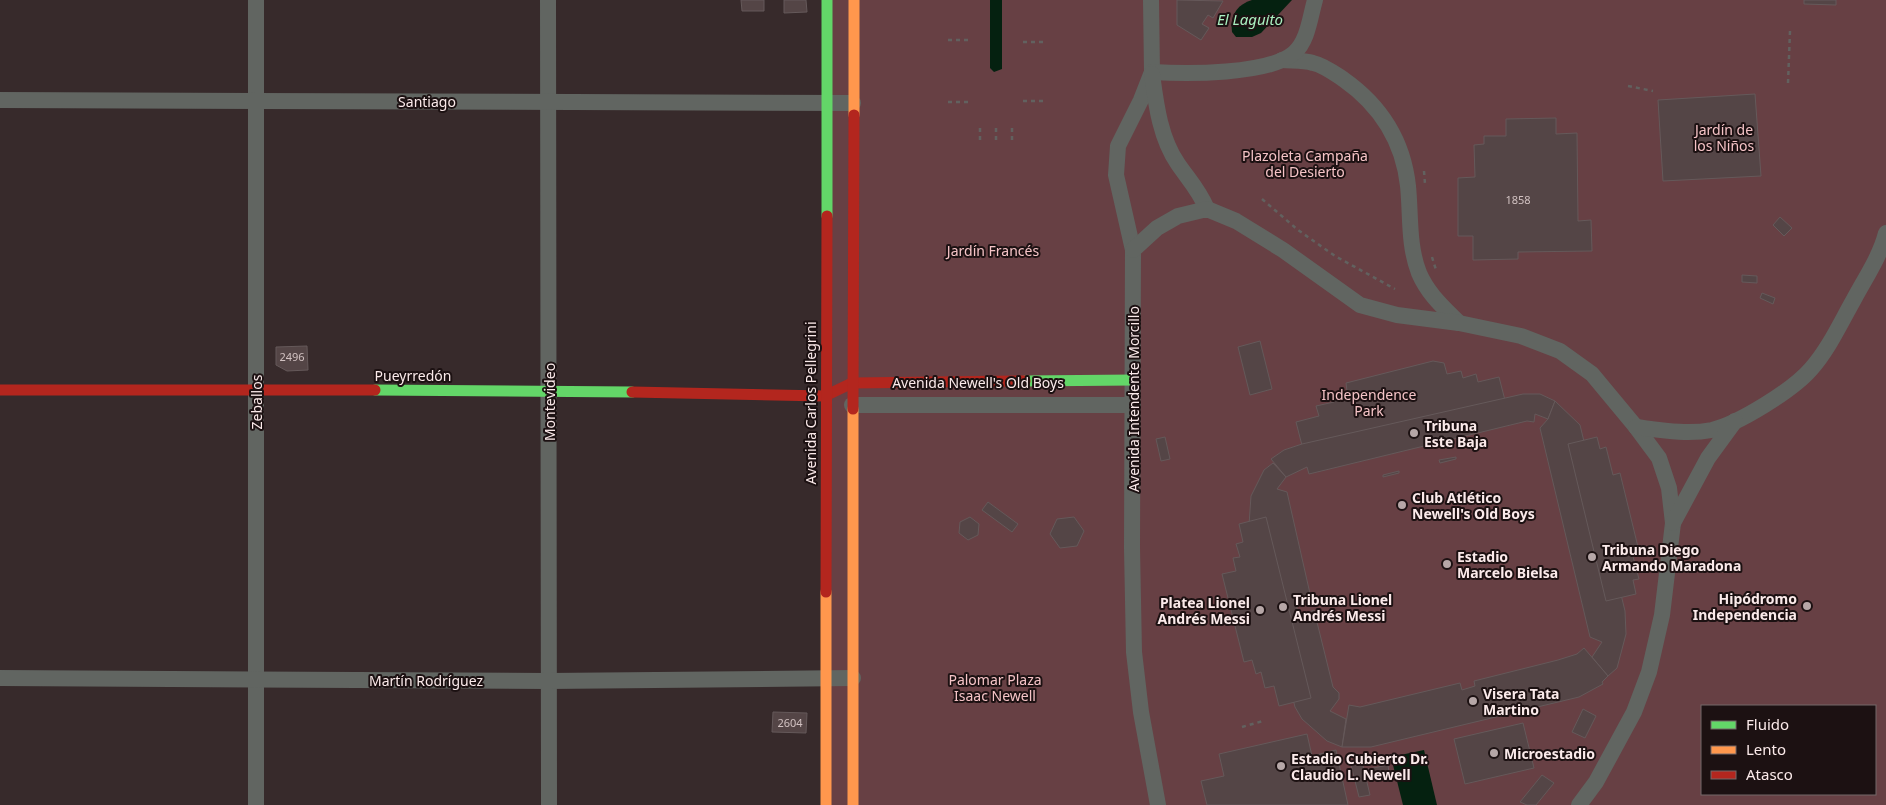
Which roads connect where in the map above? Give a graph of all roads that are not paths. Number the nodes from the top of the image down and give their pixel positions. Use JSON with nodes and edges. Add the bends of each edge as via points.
{"nodes":[{"id":1,"x":256,"y":0,"type":"edge"},
{"id":2,"x":548,"y":0,"type":"edge"},
{"id":3,"x":827,"y":0,"type":"edge"},
{"id":4,"x":854,"y":0,"type":"edge"},
{"id":5,"x":1151,"y":0,"type":"edge"},
{"id":6,"x":1315,"y":0,"type":"edge"},
{"id":7,"x":1282,"y":60,"type":"junction"},
{"id":8,"x":1152,"y":72,"type":"junction"},
{"id":9,"x":0,"y":100,"type":"edge"},
{"id":10,"x":256,"y":101,"type":"junction"},
{"id":11,"x":548,"y":102,"type":"junction"},
{"id":12,"x":825,"y":102,"type":"junction"},
{"id":13,"x":854,"y":103,"type":"junction"},
{"id":14,"x":1207,"y":209,"type":"junction"},
{"id":15,"x":1886,"y":233,"type":"edge"},
{"id":16,"x":1133,"y":250,"type":"junction"},
{"id":17,"x":1459,"y":323,"type":"junction"},
{"id":18,"x":1133,"y":380,"type":"junction"},
{"id":19,"x":852,"y":382,"type":"junction"},
{"id":20,"x":0,"y":390,"type":"edge"},
{"id":21,"x":256,"y":390,"type":"junction"},
{"id":22,"x":549,"y":390,"type":"junction"},
{"id":23,"x":825,"y":396,"type":"junction"},
{"id":24,"x":852,"y":405,"type":"junction"},
{"id":25,"x":1134,"y":405,"type":"junction"},
{"id":26,"x":1735,"y":421,"type":"junction"},
{"id":27,"x":1636,"y":427,"type":"junction"},
{"id":28,"x":1673,"y":523,"type":"junction"},
{"id":29,"x":0,"y":678,"type":"edge"},
{"id":30,"x":256,"y":678,"type":"junction"},
{"id":31,"x":824,"y":678,"type":"junction"},
{"id":32,"x":853,"y":678,"type":"junction"},
{"id":33,"x":548,"y":681,"type":"junction"},
{"id":34,"x":1152,"y":774,"type":"junction"},
{"id":35,"x":256,"y":805,"type":"edge"},
{"id":36,"x":549,"y":805,"type":"edge"},
{"id":37,"x":826,"y":805,"type":"edge"},
{"id":38,"x":853,"y":805,"type":"edge"},
{"id":39,"x":1158,"y":805,"type":"edge"},
{"id":40,"x":1165,"y":805,"type":"edge"},
{"id":41,"x":1579,"y":805,"type":"edge"}],
"edges":[{"from":1,"to":10,"type":"street","name":"Zeballos"},
{"from":2,"to":11,"type":"street","name":"Montevideo"},
{"from":3,"to":12,"type":"main road","name":"Avenida Carlos Pellegrini"},
{"from":4,"to":13,"type":"main road"},
{"from":5,"to":8,"type":"street","name":"Avenida Intendente Morcillo"},
{"from":6,"to":7,"type":"street","via":[[1304,39],[1295,52]]},
{"from":7,"to":8,"type":"street","via":[[1232,70],[1186,74]]},
{"from":7,"to":17,"type":"street","via":[[1313,62],[1335,74],[1361,92],[1384,118],[1401,152],[1408,185],[1411,240],[1419,272],[1433,298]]},
{"from":8,"to":14,"type":"street","via":[[1164,133],[1177,162],[1200,191]]},
{"from":8,"to":16,"type":"street","name":"Avenida Intendente Morcillo","via":[[1118,146],[1116,175]]},
{"from":9,"to":10,"type":"street","name":"Santiago"},
{"from":10,"to":11,"type":"street","name":"Santiago"},
{"from":10,"to":21,"type":"street","name":"Zeballos"},
{"from":11,"to":12,"type":"street","name":"Santiago"},
{"from":11,"to":22,"type":"street","name":"Montevideo"},
{"from":12,"to":13,"type":"street","name":"Santiago"},
{"from":12,"to":23,"type":"main road","name":"Avenida Carlos Pellegrini"},
{"from":13,"to":19,"type":"main road"},
{"from":14,"to":16,"type":"street","via":[[1178,216],[1156,228]]},
{"from":14,"to":17,"type":"street","via":[[1236,221],[1360,305],[1397,315]]},
{"from":15,"to":26,"type":"street","via":[[1848,310],[1811,370],[1758,409]]},
{"from":16,"to":18,"type":"street","name":"Avenida Intendente Morcillo"},
{"from":17,"to":27,"type":"street","via":[[1521,336],[1560,350],[1592,374]]},
{"from":18,"to":19,"type":"main road","name":"Avenida Newell's Old Boys"},
{"from":18,"to":25,"type":"street","name":"Avenida Intendente Morcillo"},
{"from":19,"to":23,"type":"main road","name":"Avenida Newell's Old Boys"},
{"from":19,"to":24,"type":"main road"},
{"from":20,"to":21,"type":"main road","name":"Pueyrredón"},
{"from":21,"to":22,"type":"main road","name":"Pueyrredón"},
{"from":21,"to":30,"type":"street","name":"Zeballos"},
{"from":22,"to":23,"type":"main road","name":"Pueyrredón"},
{"from":22,"to":33,"type":"street","name":"Montevideo"},
{"from":23,"to":31,"type":"main road","name":"Avenida Carlos Pellegrini"},
{"from":24,"to":25,"type":"street","name":"Avenida Newell's Old Boys"},
{"from":24,"to":32,"type":"main road"},
{"from":25,"to":34,"type":"street","name":"Avenida Intendente Morcillo","via":[[1134,652]]},
{"from":26,"to":27,"type":"street","via":[[1712,430],[1671,432]]},
{"from":26,"to":28,"type":"street","via":[[1708,458]]},
{"from":27,"to":28,"type":"street","via":[[1659,458],[1669,488]]},
{"from":28,"to":41,"type":"street","via":[[1662,615],[1649,672],[1634,712],[1596,782]]},
{"from":29,"to":30,"type":"street","name":"Martín Rodríguez"},
{"from":30,"to":33,"type":"street","name":"Martín Rodríguez"},
{"from":30,"to":35,"type":"street","name":"Zeballos"},
{"from":31,"to":32,"type":"street","name":"Martín Rodríguez"},
{"from":31,"to":33,"type":"street","name":"Martín Rodríguez"},
{"from":31,"to":37,"type":"main road","name":"Avenida Carlos Pellegrini"},
{"from":32,"to":38,"type":"main road"},
{"from":33,"to":36,"type":"street","name":"Montevideo"},
{"from":34,"to":39,"type":"street","name":"Avenida Intendente Morcillo"},
{"from":34,"to":40,"type":"street"}]}
